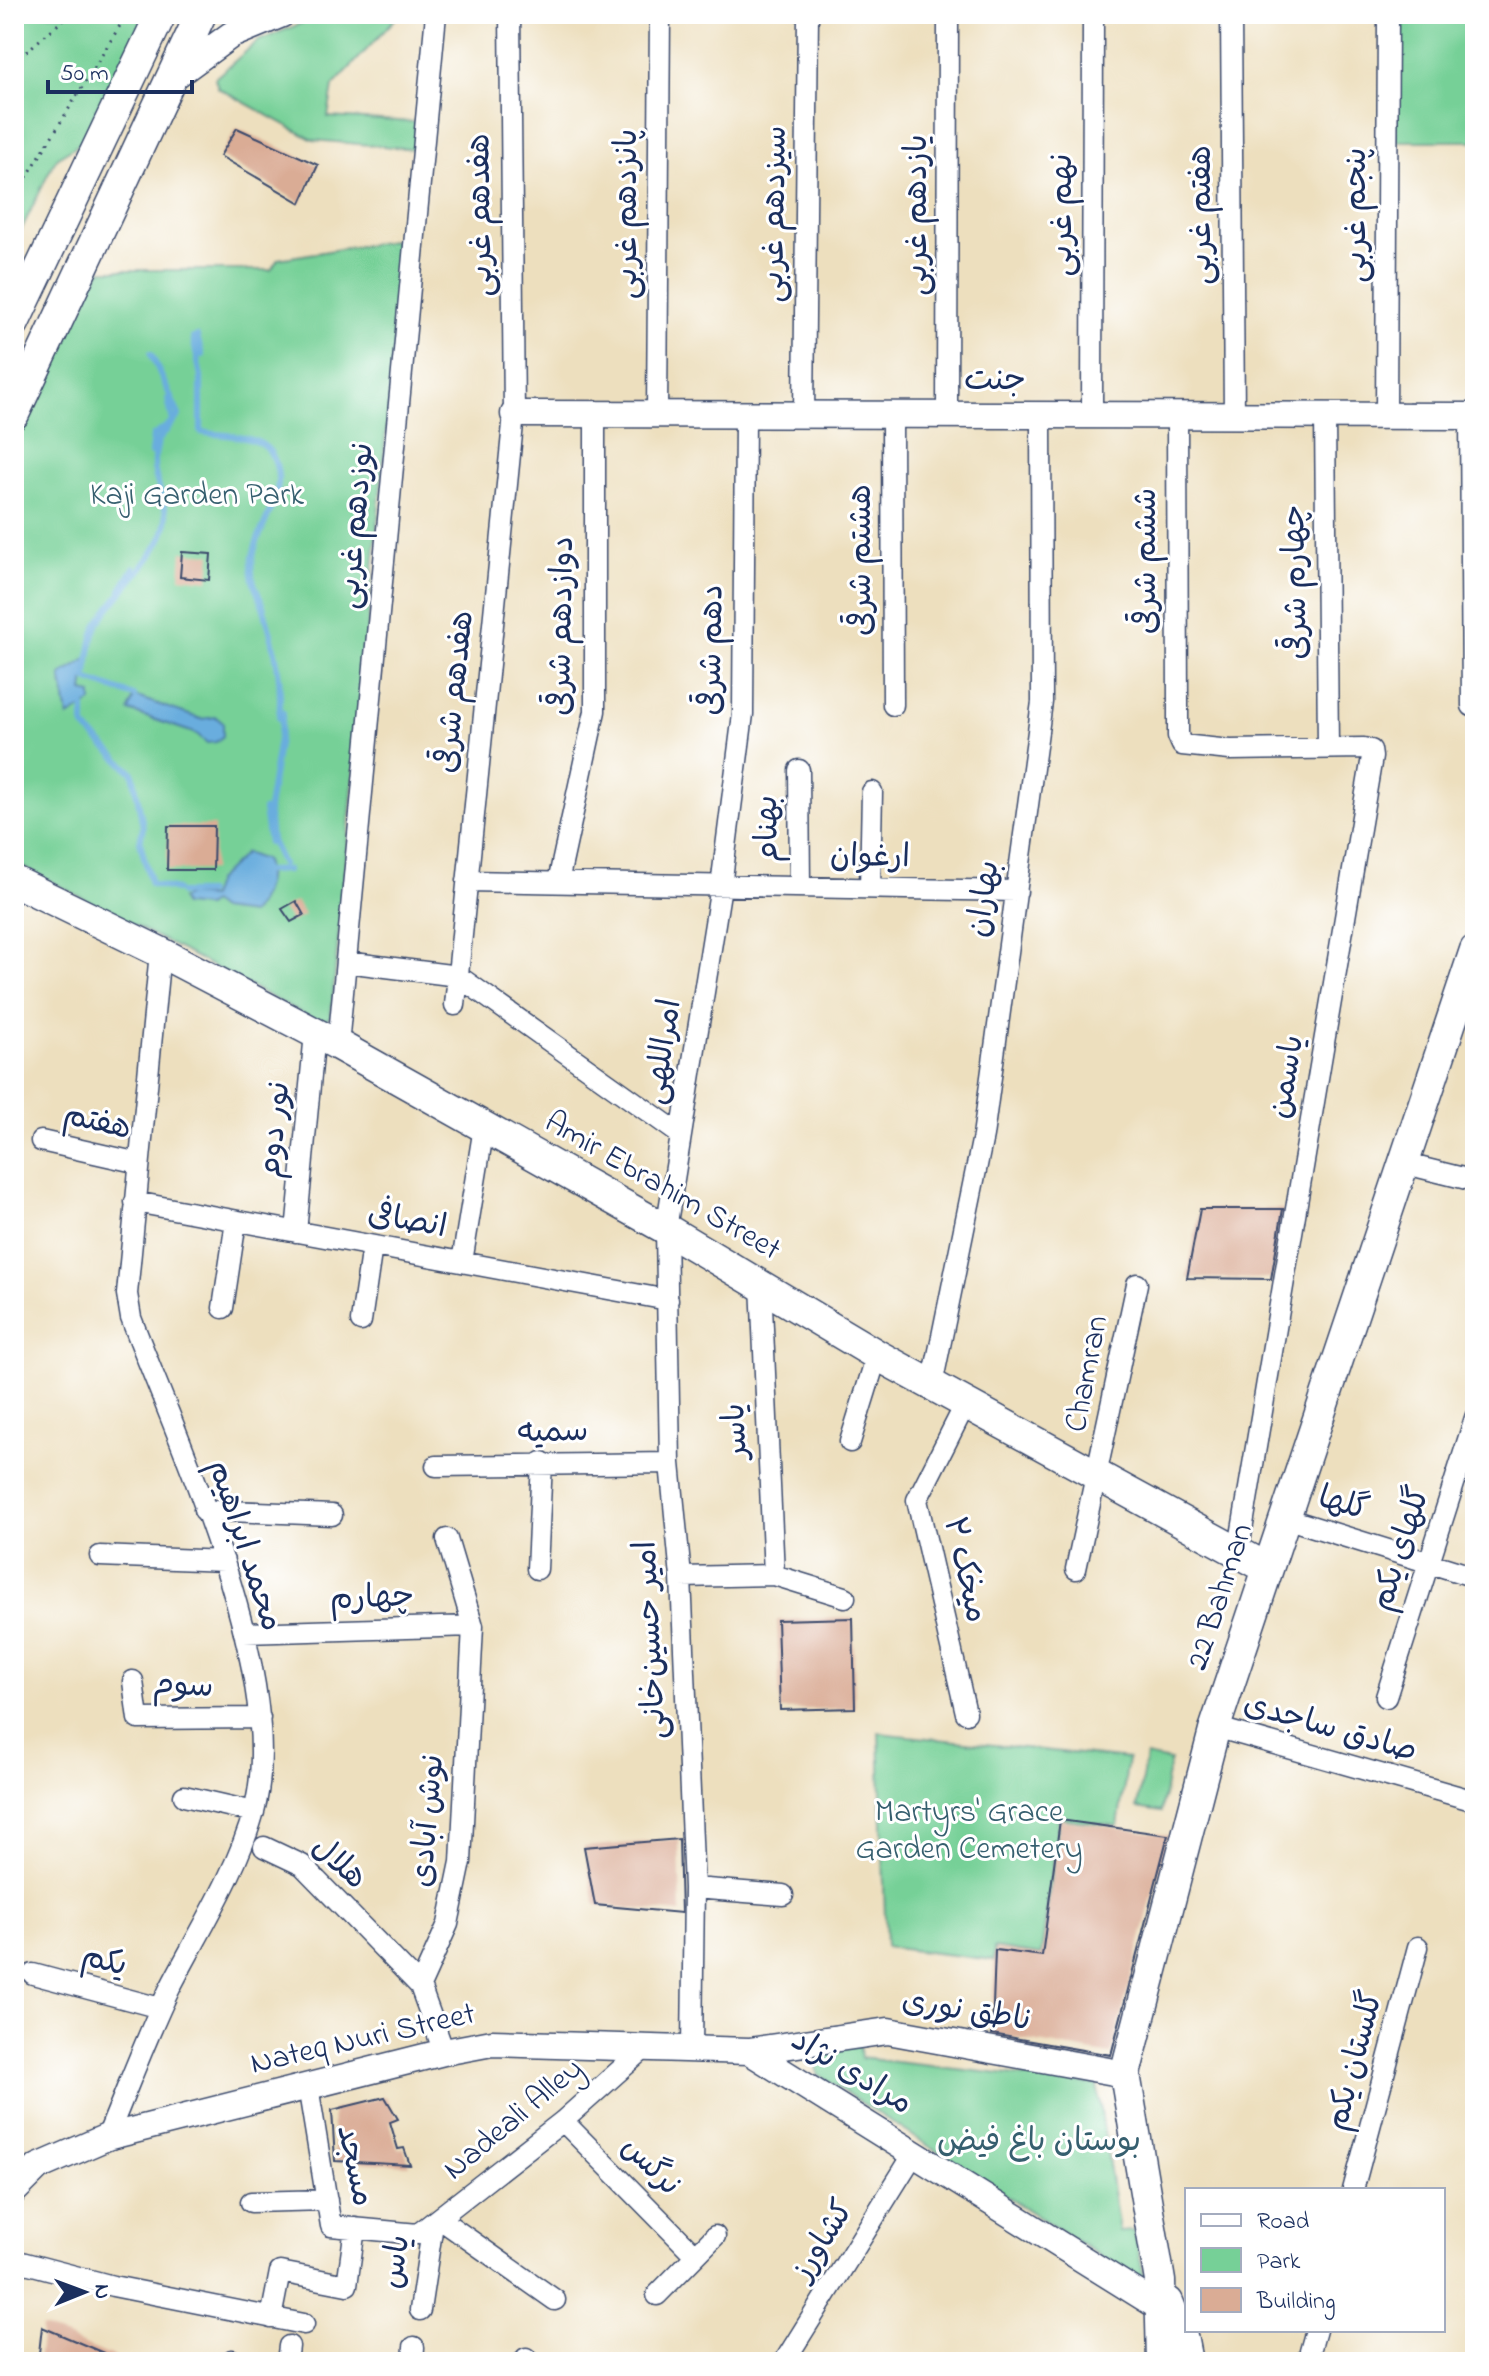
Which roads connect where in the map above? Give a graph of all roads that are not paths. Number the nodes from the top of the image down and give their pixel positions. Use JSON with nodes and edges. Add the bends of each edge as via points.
{"nodes":[{"id":1,"x":201,"y":14,"type":"edge"},
{"id":2,"x":282,"y":14,"type":"edge"},
{"id":3,"x":436,"y":14,"type":"edge"},
{"id":4,"x":510,"y":14,"type":"edge"},
{"id":5,"x":660,"y":14,"type":"edge"},
{"id":6,"x":808,"y":14,"type":"edge"},
{"id":7,"x":948,"y":14,"type":"edge"},
{"id":8,"x":1093,"y":14,"type":"edge"},
{"id":9,"x":1231,"y":14,"type":"edge"},
{"id":10,"x":1388,"y":14,"type":"edge"},
{"id":11,"x":159,"y":18,"type":"edge"},
{"id":12,"x":172,"y":78,"type":"junction"},
{"id":13,"x":14,"y":323,"type":"edge"},
{"id":14,"x":14,"y":414,"type":"edge"},
{"id":15,"x":514,"y":414,"type":"junction"},
{"id":16,"x":595,"y":415,"type":"junction"},
{"id":17,"x":657,"y":415,"type":"junction"},
{"id":18,"x":745,"y":415,"type":"junction"},
{"id":19,"x":804,"y":415,"type":"junction"},
{"id":20,"x":892,"y":415,"type":"junction"},
{"id":21,"x":947,"y":415,"type":"junction"},
{"id":22,"x":1041,"y":415,"type":"junction"},
{"id":23,"x":1092,"y":415,"type":"junction"},
{"id":24,"x":1177,"y":416,"type":"junction"},
{"id":25,"x":1234,"y":416,"type":"junction"},
{"id":26,"x":1325,"y":416,"type":"junction"},
{"id":27,"x":1386,"y":416,"type":"junction"},
{"id":28,"x":1473,"y":416,"type":"edge"},
{"id":29,"x":893,"y":705,"type":"dead end"},
{"id":30,"x":1472,"y":706,"type":"dead end"},
{"id":31,"x":1328,"y":748,"type":"junction"},
{"id":32,"x":1230,"y":750,"type":"joint"},
{"id":33,"x":799,"y":770,"type":"dead end"},
{"id":34,"x":872,"y":792,"type":"dead end"},
{"id":35,"x":14,"y":881,"type":"edge"},
{"id":36,"x":467,"y":881,"type":"junction"},
{"id":37,"x":558,"y":882,"type":"junction"},
{"id":38,"x":721,"y":886,"type":"junction"},
{"id":39,"x":800,"y":887,"type":"junction"},
{"id":40,"x":870,"y":888,"type":"junction"},
{"id":41,"x":1017,"y":891,"type":"junction"},
{"id":42,"x":1475,"y":950,"type":"edge"},
{"id":43,"x":160,"y":952,"type":"junction"},
{"id":44,"x":346,"y":962,"type":"junction"},
{"id":45,"x":458,"y":976,"type":"junction"},
{"id":46,"x":455,"y":1005,"type":"dead end"},
{"id":47,"x":327,"y":1039,"type":"junction"},
{"id":48,"x":484,"y":1127,"type":"junction"},
{"id":49,"x":681,"y":1135,"type":"junction"},
{"id":50,"x":41,"y":1141,"type":"dead end"},
{"id":51,"x":139,"y":1163,"type":"junction"},
{"id":52,"x":1402,"y":1163,"type":"junction"},
{"id":53,"x":1475,"y":1181,"type":"edge"},
{"id":54,"x":135,"y":1202,"type":"junction"},
{"id":55,"x":236,"y":1221,"type":"junction"},
{"id":56,"x":666,"y":1229,"type":"junction"},
{"id":57,"x":296,"y":1232,"type":"junction"},
{"id":58,"x":372,"y":1246,"type":"junction"},
{"id":59,"x":462,"y":1262,"type":"junction"},
{"id":60,"x":761,"y":1284,"type":"junction"},
{"id":61,"x":1137,"y":1284,"type":"dead end"},
{"id":62,"x":668,"y":1300,"type":"junction"},
{"id":63,"x":223,"y":1308,"type":"dead end"},
{"id":64,"x":361,"y":1321,"type":"dead end"},
{"id":65,"x":877,"y":1355,"type":"junction"},
{"id":66,"x":932,"y":1385,"type":"junction"},
{"id":67,"x":966,"y":1403,"type":"junction"},
{"id":68,"x":1475,"y":1418,"type":"edge"},
{"id":69,"x":850,"y":1442,"type":"dead end"},
{"id":70,"x":542,"y":1462,"type":"junction"},
{"id":71,"x":670,"y":1463,"type":"junction"},
{"id":72,"x":436,"y":1466,"type":"dead end"},
{"id":73,"x":1098,"y":1477,"type":"junction"},
{"id":74,"x":204,"y":1510,"type":"junction"},
{"id":75,"x":332,"y":1515,"type":"dead end"},
{"id":76,"x":1285,"y":1518,"type":"junction"},
{"id":77,"x":447,"y":1539,"type":"dead end"},
{"id":78,"x":1238,"y":1554,"type":"junction"},
{"id":79,"x":100,"y":1556,"type":"dead end"},
{"id":80,"x":224,"y":1561,"type":"junction"},
{"id":81,"x":1429,"y":1563,"type":"junction"},
{"id":82,"x":1267,"y":1568,"type":"junction"},
{"id":83,"x":537,"y":1569,"type":"dead end"},
{"id":84,"x":1076,"y":1569,"type":"dead end"},
{"id":85,"x":774,"y":1575,"type":"junction"},
{"id":86,"x":681,"y":1577,"type":"junction"},
{"id":87,"x":1475,"y":1577,"type":"edge"},
{"id":88,"x":845,"y":1597,"type":"dead end"},
{"id":89,"x":473,"y":1626,"type":"junction"},
{"id":90,"x":244,"y":1633,"type":"junction"},
{"id":91,"x":133,"y":1681,"type":"dead end"},
{"id":92,"x":1386,"y":1697,"type":"dead end"},
{"id":93,"x":966,"y":1713,"type":"dead end"},
{"id":94,"x":260,"y":1718,"type":"junction"},
{"id":95,"x":1215,"y":1727,"type":"junction"},
{"id":96,"x":184,"y":1796,"type":"dead end"},
{"id":97,"x":1475,"y":1801,"type":"edge"},
{"id":98,"x":254,"y":1812,"type":"junction"},
{"id":99,"x":264,"y":1847,"type":"dead end"},
{"id":100,"x":694,"y":1888,"type":"junction"},
{"id":101,"x":783,"y":1895,"type":"dead end"},
{"id":102,"x":1418,"y":1947,"type":"dead end"},
{"id":103,"x":33,"y":1974,"type":"dead end"},
{"id":104,"x":420,"y":1986,"type":"junction"},
{"id":105,"x":160,"y":2008,"type":"junction"},
{"id":106,"x":646,"y":2047,"type":"junction"},
{"id":107,"x":692,"y":2048,"type":"junction"},
{"id":108,"x":749,"y":2051,"type":"junction"},
{"id":109,"x":444,"y":2052,"type":"junction"},
{"id":110,"x":1125,"y":2074,"type":"junction"},
{"id":111,"x":308,"y":2086,"type":"junction"},
{"id":112,"x":563,"y":2121,"type":"junction"},
{"id":113,"x":107,"y":2137,"type":"junction"},
{"id":114,"x":915,"y":2152,"type":"junction"},
{"id":115,"x":1354,"y":2188,"type":"edge"},
{"id":116,"x":14,"y":2191,"type":"edge"},
{"id":117,"x":327,"y":2200,"type":"junction"},
{"id":118,"x":251,"y":2202,"type":"dead end"},
{"id":119,"x":430,"y":2226,"type":"junction"},
{"id":120,"x":355,"y":2228,"type":"junction"},
{"id":121,"x":715,"y":2236,"type":"dead end"},
{"id":122,"x":695,"y":2255,"type":"junction"},
{"id":123,"x":14,"y":2260,"type":"edge"},
{"id":124,"x":1160,"y":2294,"type":"junction"},
{"id":125,"x":657,"y":2295,"type":"dead end"},
{"id":126,"x":555,"y":2300,"type":"dead end"},
{"id":127,"x":420,"y":2310,"type":"dead end"},
{"id":128,"x":271,"y":2318,"type":"junction"},
{"id":129,"x":304,"y":2324,"type":"dead end"},
{"id":130,"x":1315,"y":2332,"type":"edge"},
{"id":131,"x":784,"y":2362,"type":"edge"},
{"id":132,"x":1162,"y":2362,"type":"edge"},
{"id":133,"x":1187,"y":2362,"type":"edge"},
{"id":134,"x":1307,"y":2362,"type":"edge"}],
"edges":[{"from":1,"to":12,"type":"main road"},
{"from":2,"to":12,"type":"street","via":[[231,35]]},
{"from":3,"to":44,"type":"street","name":"نوزدهم غربی"},
{"from":4,"to":15,"type":"street","name":"هفدهم غربی"},
{"from":5,"to":17,"type":"street","name":"پانزدهم غربی"},
{"from":6,"to":19,"type":"street","name":"سیزدهم غربی"},
{"from":7,"to":21,"type":"street","name":"یازدهم غربی"},
{"from":8,"to":23,"type":"street","name":"نهم غربی"},
{"from":9,"to":25,"type":"street","name":"هفتم غربی"},
{"from":10,"to":27,"type":"street","name":"پنجم غربی"},
{"from":11,"to":13,"type":"main road"},
{"from":12,"to":14,"type":"main road"},
{"from":15,"to":16,"type":"street","name":"جنت"},
{"from":15,"to":36,"type":"street","name":"هفدهم شرقی"},
{"from":16,"to":17,"type":"street","name":"جنت"},
{"from":16,"to":37,"type":"street","name":"دوازدهم شرقی","via":[[595,711]]},
{"from":17,"to":18,"type":"street","name":"جنت"},
{"from":18,"to":19,"type":"street","name":"جنت"},
{"from":18,"to":38,"type":"street","name":"دهم شرقی","via":[[743,714]]},
{"from":19,"to":20,"type":"street","name":"جنت"},
{"from":20,"to":21,"type":"street","name":"جنت"},
{"from":20,"to":29,"type":"street","name":"هشتم شرقی"},
{"from":21,"to":22,"type":"street","name":"جنت"},
{"from":22,"to":23,"type":"street","name":"جنت"},
{"from":22,"to":41,"type":"street","name":"بهاران","via":[[1042,702]]},
{"from":23,"to":24,"type":"street","name":"جنت"},
{"from":24,"to":25,"type":"street","name":"جنت"},
{"from":24,"to":32,"type":"street","name":"ششم شرقی","via":[[1178,736],[1182,745]]},
{"from":25,"to":26,"type":"street","name":"جنت"},
{"from":26,"to":27,"type":"street","name":"جنت"},
{"from":26,"to":31,"type":"street","name":"چهارم شرقی"},
{"from":27,"to":28,"type":"street","name":"جنت"},
{"from":28,"to":30,"type":"street"},
{"from":31,"to":32,"type":"street","name":"یاسمن"},
{"from":31,"to":78,"type":"street","name":"یاسمن","via":[[1364,748],[1372,757]]},
{"from":33,"to":39,"type":"street","name":"بهنام"},
{"from":34,"to":40,"type":"street"},
{"from":35,"to":43,"type":"main road","name":"Amir Ebrahim Street"},
{"from":36,"to":37,"type":"street","name":"ارغوان"},
{"from":36,"to":45,"type":"street","name":"هفدهم شرقی"},
{"from":37,"to":38,"type":"street","name":"ارغوان"},
{"from":38,"to":39,"type":"street","name":"ارغوان"},
{"from":38,"to":49,"type":"street","name":"امراللهی"},
{"from":39,"to":40,"type":"street","name":"ارغوان"},
{"from":40,"to":41,"type":"street","name":"ارغوان"},
{"from":41,"to":66,"type":"street","name":"بهاران","via":[[983,1136]]},
{"from":42,"to":52,"type":"main road","name":"22 Bahman"},
{"from":43,"to":47,"type":"main road","name":"Amir Ebrahim Street"},
{"from":43,"to":51,"type":"street","name":"محمد ابراهیم"},
{"from":44,"to":45,"type":"street"},
{"from":44,"to":47,"type":"street","name":"نوزدهم غربی"},
{"from":45,"to":46,"type":"street","name":"هفدهم شرقی"},
{"from":45,"to":49,"type":"street"},
{"from":47,"to":48,"type":"main road","name":"Amir Ebrahim Street"},
{"from":47,"to":57,"type":"street","name":"نور دوم"},
{"from":48,"to":56,"type":"main road","name":"Amir Ebrahim Street"},
{"from":48,"to":59,"type":"street"},
{"from":49,"to":56,"type":"street","name":"امراللهی"},
{"from":50,"to":51,"type":"street","name":"هفتم"},
{"from":51,"to":54,"type":"street","name":"محمد ابراهیم"},
{"from":52,"to":53,"type":"street"},
{"from":52,"to":76,"type":"main road","name":"22 Bahman"},
{"from":54,"to":55,"type":"street","name":"انصافی"},
{"from":54,"to":74,"type":"street","name":"محمد ابراهیم","via":[[127,1294],[131,1318]]},
{"from":55,"to":57,"type":"street","name":"انصافی"},
{"from":55,"to":63,"type":"street"},
{"from":56,"to":60,"type":"main road","name":"Amir Ebrahim Street"},
{"from":56,"to":62,"type":"street","name":"امیر حسین‌خانی"},
{"from":57,"to":58,"type":"street","name":"انصافی"},
{"from":58,"to":59,"type":"street","name":"انصافی"},
{"from":58,"to":64,"type":"street"},
{"from":59,"to":62,"type":"street","name":"انصافی"},
{"from":60,"to":65,"type":"main road","name":"Amir Ebrahim Street"},
{"from":60,"to":85,"type":"street","name":"یاسر"},
{"from":61,"to":73,"type":"street","name":"Chamran"},
{"from":62,"to":71,"type":"street","name":"امیر حسین‌خانی"},
{"from":65,"to":66,"type":"main road","name":"Amir Ebrahim Street"},
{"from":65,"to":69,"type":"street"},
{"from":66,"to":67,"type":"main road","name":"Amir Ebrahim Street"},
{"from":67,"to":73,"type":"main road","name":"Amir Ebrahim Street"},
{"from":67,"to":93,"type":"street","name":"میخک ۲","via":[[917,1500]]},
{"from":68,"to":81,"type":"street","name":"گلهای یکم"},
{"from":70,"to":71,"type":"street","name":"سمیه"},
{"from":70,"to":72,"type":"street","name":"سمیه"},
{"from":70,"to":83,"type":"street"},
{"from":71,"to":86,"type":"street","name":"امیر حسین‌خانی"},
{"from":73,"to":78,"type":"main road","name":"Amir Ebrahim Street"},
{"from":73,"to":84,"type":"street","name":"Chamran"},
{"from":74,"to":75,"type":"street"},
{"from":74,"to":80,"type":"street","name":"محمد ابراهیم"},
{"from":76,"to":81,"type":"street","name":"گلها"},
{"from":76,"to":82,"type":"main road","name":"22 Bahman"},
{"from":77,"to":89,"type":"street"},
{"from":78,"to":82,"type":"main road","name":"Amir Ebrahim Street"},
{"from":79,"to":80,"type":"street"},
{"from":80,"to":90,"type":"street","name":"محمد ابراهیم"},
{"from":81,"to":87,"type":"street","name":"گلها"},
{"from":81,"to":92,"type":"street","name":"گلهای یکم"},
{"from":82,"to":95,"type":"main road","name":"22 Bahman"},
{"from":85,"to":86,"type":"street"},
{"from":85,"to":88,"type":"street"},
{"from":86,"to":100,"type":"street","name":"امیر حسین‌خانی"},
{"from":89,"to":90,"type":"street","name":"چهارم"},
{"from":89,"to":104,"type":"street","name":"نوش آبادی","via":[[461,1862],[448,1924]]},
{"from":90,"to":94,"type":"street","name":"محمد ابراهیم"},
{"from":91,"to":94,"type":"street","name":"سوم","via":[[138,1719]]},
{"from":94,"to":98,"type":"street","name":"محمد ابراهیم","via":[[262,1769]]},
{"from":95,"to":97,"type":"street","name":"صادق ساجدی"},
{"from":95,"to":110,"type":"main road","name":"22 Bahman"},
{"from":96,"to":98,"type":"street"},
{"from":98,"to":105,"type":"street","name":"محمد ابراهیم"},
{"from":99,"to":104,"type":"street","name":"هلال","via":[[302,1865]]},
{"from":100,"to":101,"type":"street"},
{"from":100,"to":107,"type":"street","name":"امیر حسین‌خانی"},
{"from":102,"to":115,"type":"street","name":"گلستان یکم"},
{"from":103,"to":105,"type":"street","name":"یکم"},
{"from":104,"to":109,"type":"street","name":"هلال"},
{"from":105,"to":113,"type":"street","name":"محمد ابراهیم"},
{"from":106,"to":107,"type":"street","name":"Nateq Nuri Street"},
{"from":106,"to":109,"type":"street","name":"Nateq Nuri Street","via":[[492,2043]]},
{"from":106,"to":112,"type":"street","name":"Nadeali Alley"},
{"from":107,"to":108,"type":"street","name":"Nateq Nuri Street"},
{"from":108,"to":110,"type":"street","name":"ناطق نوری","via":[[888,2031]]},
{"from":108,"to":114,"type":"street","name":"مرادی نژاد"},
{"from":109,"to":111,"type":"street","name":"Nateq Nuri Street"},
{"from":110,"to":124,"type":"main road","name":"22 Bahman"},
{"from":111,"to":113,"type":"street","name":"Nateq Nuri Street"},
{"from":111,"to":117,"type":"street","name":"مسجد"},
{"from":112,"to":119,"type":"street","name":"Nadeali Alley"},
{"from":112,"to":122,"type":"street","name":"نرگس"},
{"from":113,"to":116,"type":"street","name":"Nateq Nuri Street","via":[[38,2167]]},
{"from":114,"to":124,"type":"street","name":"مرادی نژاد"},
{"from":114,"to":131,"type":"street","name":"کشاورز"},
{"from":117,"to":118,"type":"street"},
{"from":117,"to":120,"type":"street","name":"مسجد","via":[[331,2226]]},
{"from":119,"to":120,"type":"street","name":"مسجد"},
{"from":119,"to":126,"type":"street"},
{"from":119,"to":127,"type":"street","name":"یاس"},
{"from":120,"to":128,"type":"street","via":[[347,2285],[280,2272]]},
{"from":121,"to":122,"type":"street"},
{"from":122,"to":125,"type":"street"},
{"from":123,"to":128,"type":"street"},
{"from":124,"to":132,"type":"main road","name":"22 Bahman"},
{"from":124,"to":133,"type":"main road","name":"22 Bahman","via":[[1182,2336]]},
{"from":128,"to":129,"type":"street"},
{"from":130,"to":134,"type":"street"}]}
